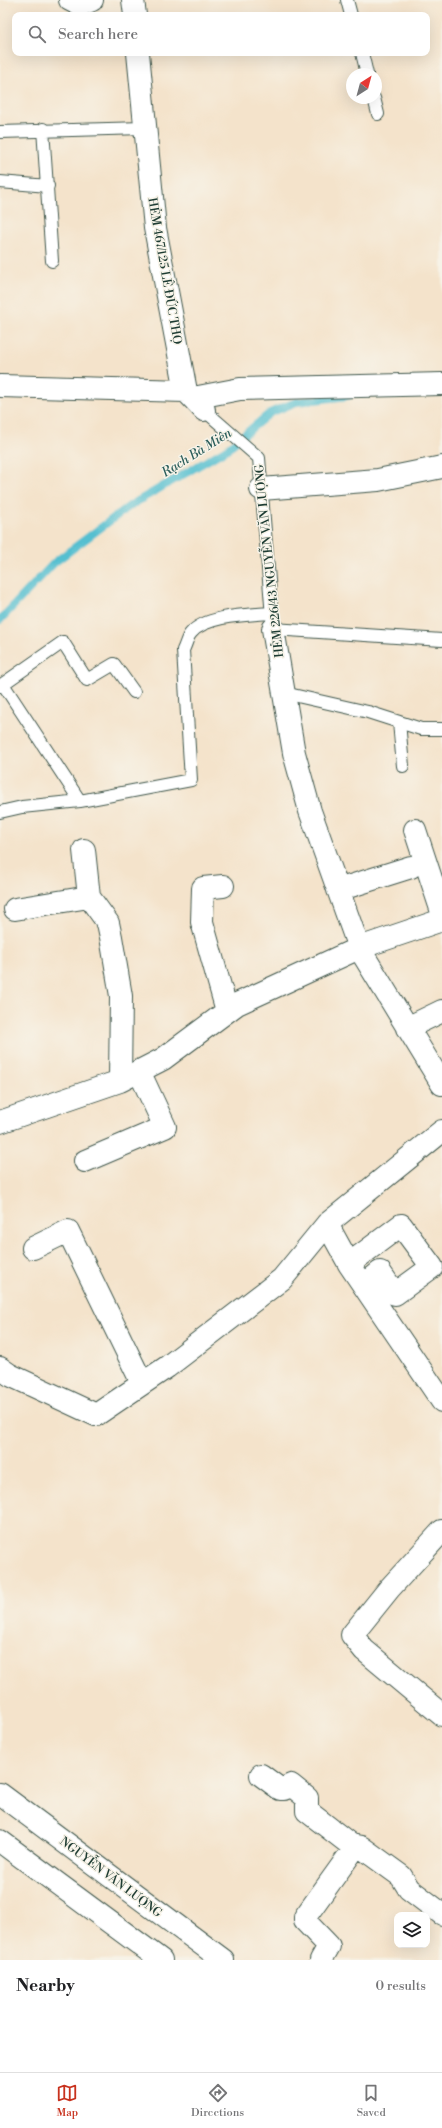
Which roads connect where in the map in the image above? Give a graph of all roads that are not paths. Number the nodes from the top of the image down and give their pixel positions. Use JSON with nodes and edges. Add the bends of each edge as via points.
{"nodes":[{"id":1,"x":70,"y":0,"type":"edge"},
{"id":2,"x":92,"y":0,"type":"edge"},
{"id":3,"x":133,"y":0,"type":"edge"},
{"id":4,"x":347,"y":0,"type":"edge"},
{"id":5,"x":135,"y":12,"type":"edge"},
{"id":6,"x":350,"y":12,"type":"edge"},
{"id":7,"x":138,"y":56,"type":"edge"},
{"id":8,"x":363,"y":56,"type":"edge"},
{"id":9,"x":366,"y":68,"type":"edge"},
{"id":10,"x":376,"y":104,"type":"edge"},
{"id":11,"x":378,"y":114,"type":"dead end"},
{"id":12,"x":144,"y":128,"type":"junction"},
{"id":13,"x":43,"y":129,"type":"junction"},
{"id":14,"x":0,"y":132,"type":"edge"},
{"id":15,"x":0,"y":182,"type":"edge"},
{"id":16,"x":48,"y":186,"type":"junction"},
{"id":17,"x":52,"y":261,"type":"dead end"},
{"id":18,"x":442,"y":384,"type":"edge"},
{"id":19,"x":0,"y":386,"type":"edge"},
{"id":20,"x":194,"y":400,"type":"junction"},
{"id":21,"x":442,"y":467,"type":"edge"},
{"id":22,"x":261,"y":489,"type":"junction"},
{"id":23,"x":272,"y":621,"type":"junction"},
{"id":24,"x":442,"y":640,"type":"edge"},
{"id":25,"x":2,"y":685,"type":"edge"},
{"id":26,"x":134,"y":692,"type":"dead end"},
{"id":27,"x":284,"y":693,"type":"junction"},
{"id":28,"x":398,"y":722,"type":"junction"},
{"id":29,"x":442,"y":729,"type":"edge"},
{"id":30,"x":403,"y":766,"type":"dead end"},
{"id":31,"x":80,"y":801,"type":"junction"},
{"id":32,"x":0,"y":812,"type":"edge"},
{"id":33,"x":415,"y":830,"type":"dead end"},
{"id":34,"x":84,"y":850,"type":"dead end"},
{"id":35,"x":411,"y":867,"type":"dead end"},
{"id":36,"x":223,"y":886,"type":"dead end"},
{"id":37,"x":338,"y":890,"type":"junction"},
{"id":38,"x":89,"y":897,"type":"junction"},
{"id":39,"x":14,"y":909,"type":"dead end"},
{"id":40,"x":442,"y":912,"type":"edge"},
{"id":41,"x":442,"y":920,"type":"edge"},
{"id":42,"x":359,"y":948,"type":"junction"},
{"id":43,"x":227,"y":1011,"type":"junction"},
{"id":44,"x":442,"y":1011,"type":"edge"},
{"id":45,"x":407,"y":1028,"type":"junction"},
{"id":46,"x":139,"y":1071,"type":"junction"},
{"id":47,"x":120,"y":1081,"type":"junction"},
{"id":48,"x":442,"y":1084,"type":"edge"},
{"id":49,"x":0,"y":1122,"type":"edge"},
{"id":50,"x":442,"y":1131,"type":"edge"},
{"id":51,"x":85,"y":1161,"type":"dead end"},
{"id":52,"x":327,"y":1224,"type":"junction"},
{"id":53,"x":33,"y":1248,"type":"dead end"},
{"id":54,"x":349,"y":1264,"type":"junction"},
{"id":55,"x":364,"y":1285,"type":"junction"},
{"id":56,"x":0,"y":1368,"type":"edge"},
{"id":57,"x":142,"y":1384,"type":"junction"},
{"id":58,"x":442,"y":1401,"type":"edge"},
{"id":59,"x":442,"y":1531,"type":"edge"},
{"id":60,"x":442,"y":1715,"type":"edge"},
{"id":61,"x":261,"y":1774,"type":"dead end"},
{"id":62,"x":0,"y":1794,"type":"edge"},
{"id":63,"x":0,"y":1841,"type":"edge"},
{"id":64,"x":356,"y":1846,"type":"junction"},
{"id":65,"x":442,"y":1914,"type":"edge"},
{"id":66,"x":161,"y":1960,"type":"edge"},
{"id":67,"x":223,"y":1960,"type":"edge"},
{"id":68,"x":321,"y":1960,"type":"edge"}],
"edges":[{"from":1,"to":2,"type":"street","via":[[76,5]]},
{"from":3,"to":5,"type":"street"},
{"from":4,"to":6,"type":"lane"},
{"from":7,"to":12,"type":"street","name":"HẺM 467/125 LÊ ĐỨC THỌ"},
{"from":8,"to":9,"type":"lane"},
{"from":10,"to":11,"type":"lane"},
{"from":12,"to":13,"type":"lane"},
{"from":12,"to":20,"type":"street","name":"HẺM 467/125 LÊ ĐỨC THỌ","via":[[155,228]]},
{"from":13,"to":14,"type":"lane"},
{"from":13,"to":16,"type":"lane"},
{"from":15,"to":16,"type":"lane"},
{"from":16,"to":17,"type":"lane"},
{"from":18,"to":20,"type":"street","via":[[240,389]]},
{"from":19,"to":20,"type":"street"},
{"from":20,"to":22,"type":"lane","name":"HẺM 226/43 NGUYỄN VĂN LƯỢNG","via":[[259,458]]},
{"from":21,"to":22,"type":"street","via":[[378,480]]},
{"from":22,"to":23,"type":"lane","name":"HẺM 226/43 NGUYỄN VĂN LƯỢNG"},
{"from":23,"to":24,"type":"lane"},
{"from":23,"to":27,"type":"street","name":"HẺM 226/43 NGUYỄN VĂN LƯỢNG"},
{"from":23,"to":31,"type":"lane","via":[[242,616],[206,622],[191,633],[183,650],[191,780]]},
{"from":25,"to":26,"type":"lane","via":[[63,642],[87,680],[114,664]]},
{"from":25,"to":31,"type":"lane"},
{"from":27,"to":28,"type":"lane","via":[[368,712]]},
{"from":27,"to":37,"type":"street","name":"HẺM 226/43 NGUYỄN VĂN LƯỢNG","via":[[294,753],[308,804]]},
{"from":28,"to":29,"type":"lane","via":[[421,729]]},
{"from":28,"to":30,"type":"lane"},
{"from":31,"to":32,"type":"lane"},
{"from":33,"to":40,"type":"street"},
{"from":34,"to":38,"type":"street"},
{"from":35,"to":37,"type":"street"},
{"from":36,"to":43,"type":"street","via":[[203,888],[202,922]]},
{"from":37,"to":42,"type":"street","name":"HẺM 226/43 NGUYỄN VĂN LƯỢNG"},
{"from":38,"to":39,"type":"street"},
{"from":38,"to":47,"type":"street","via":[[108,923],[121,996]]},
{"from":41,"to":42,"type":"street"},
{"from":42,"to":43,"type":"street","via":[[237,1004]]},
{"from":42,"to":45,"type":"street","name":"HẺM 226/43 NGUYỄN VĂN LƯỢNG"},
{"from":43,"to":46,"type":"street","via":[[163,1060]]},
{"from":44,"to":45,"type":"street"},
{"from":45,"to":48,"type":"street","name":"HẺM 226/43 NGUYỄN VĂN LƯỢNG"},
{"from":46,"to":47,"type":"street"},
{"from":46,"to":51,"type":"street","via":[[165,1128]]},
{"from":47,"to":49,"type":"street"},
{"from":50,"to":52,"type":"street"},
{"from":52,"to":54,"type":"street"},
{"from":52,"to":57,"type":"street","via":[[282,1280]]},
{"from":53,"to":57,"type":"street","via":[[68,1231]]},
{"from":54,"to":55,"type":"street"},
{"from":54,"to":55,"type":"street","via":[[401,1225],[432,1267],[395,1294],[380,1272]]},
{"from":55,"to":58,"type":"street"},
{"from":56,"to":57,"type":"street","via":[[96,1415]]},
{"from":59,"to":60,"type":"street","via":[[389,1589],[352,1635],[364,1650]]},
{"from":61,"to":64,"type":"street","via":[[280,1789],[291,1785],[307,1798],[307,1811],[351,1845]]},
{"from":62,"to":67,"type":"street","name":"NGUYỄN VĂN LƯỢNG"},
{"from":63,"to":66,"type":"street"},
{"from":64,"to":65,"type":"street","via":[[401,1876],[409,1889]]},
{"from":64,"to":68,"type":"street","via":[[305,1917],[305,1921],[329,1946]]}]}
